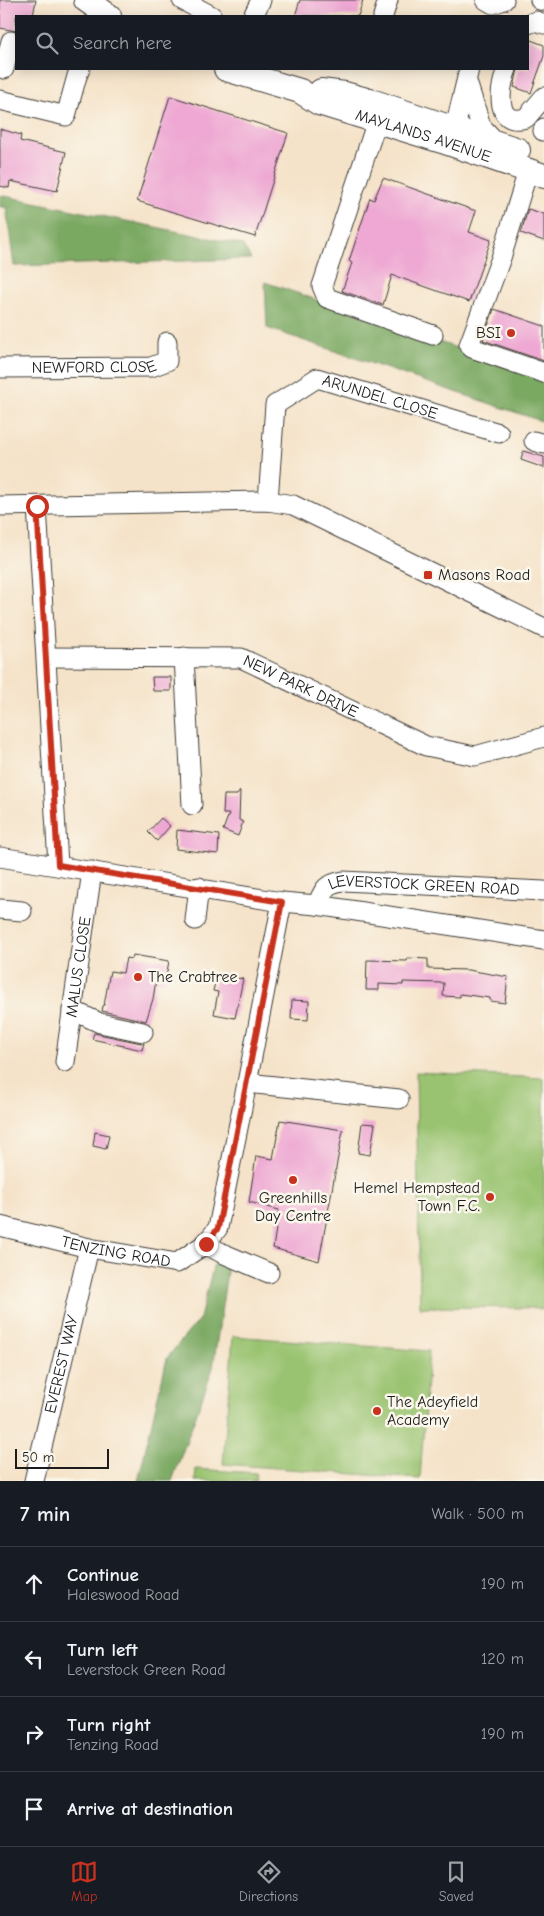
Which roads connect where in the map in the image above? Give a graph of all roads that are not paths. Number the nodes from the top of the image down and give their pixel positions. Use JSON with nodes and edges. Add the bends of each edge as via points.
{"nodes":[{"id":1,"x":86,"y":0,"type":"edge"},
{"id":2,"x":182,"y":0,"type":"edge"},
{"id":3,"x":260,"y":0,"type":"edge"},
{"id":4,"x":388,"y":0,"type":"edge"},
{"id":5,"x":108,"y":15,"type":"edge"},
{"id":6,"x":210,"y":15,"type":"edge"},
{"id":7,"x":253,"y":15,"type":"edge"},
{"id":8,"x":383,"y":15,"type":"edge"},
{"id":9,"x":529,"y":24,"type":"edge"},
{"id":10,"x":544,"y":24,"type":"edge"},
{"id":11,"x":9,"y":40,"type":"edge"},
{"id":12,"x":4,"y":68,"type":"dead end"},
{"id":13,"x":80,"y":70,"type":"edge"},
{"id":14,"x":232,"y":70,"type":"edge"},
{"id":15,"x":507,"y":70,"type":"edge"},
{"id":16,"x":468,"y":74,"type":"edge"},
{"id":17,"x":304,"y":92,"type":"junction"},
{"id":18,"x":345,"y":94,"type":"junction"},
{"id":19,"x":0,"y":100,"type":"edge"},
{"id":20,"x":541,"y":101,"type":"edge"},
{"id":21,"x":377,"y":121,"type":"junction"},
{"id":22,"x":446,"y":134,"type":"junction"},
{"id":23,"x":500,"y":144,"type":"junction"},
{"id":24,"x":539,"y":168,"type":"edge"},
{"id":25,"x":433,"y":335,"type":"dead end"},
{"id":26,"x":167,"y":342,"type":"dead end"},
{"id":27,"x":0,"y":368,"type":"edge"},
{"id":28,"x":544,"y":373,"type":"edge"},
{"id":29,"x":498,"y":433,"type":"dead end"},
{"id":30,"x":268,"y":501,"type":"junction"},
{"id":31,"x":0,"y":506,"type":"edge"},
{"id":32,"x":37,"y":506,"type":"junction"},
{"id":33,"x":544,"y":628,"type":"edge"},
{"id":34,"x":47,"y":657,"type":"junction"},
{"id":35,"x":184,"y":657,"type":"junction"},
{"id":36,"x":544,"y":737,"type":"edge"},
{"id":37,"x":192,"y":805,"type":"dead end"},
{"id":38,"x":0,"y":857,"type":"edge"},
{"id":39,"x":58,"y":865,"type":"junction"},
{"id":40,"x":92,"y":871,"type":"junction"},
{"id":41,"x":199,"y":887,"type":"junction"},
{"id":42,"x":544,"y":891,"type":"edge"},
{"id":43,"x":282,"y":902,"type":"junction"},
{"id":44,"x":318,"y":905,"type":"junction"},
{"id":45,"x":0,"y":909,"type":"edge"},
{"id":46,"x":22,"y":911,"type":"dead end"},
{"id":47,"x":195,"y":920,"type":"dead end"},
{"id":48,"x":544,"y":940,"type":"edge"},
{"id":49,"x":72,"y":1010,"type":"junction"},
{"id":50,"x":142,"y":1032,"type":"dead end"},
{"id":51,"x":65,"y":1062,"type":"dead end"},
{"id":52,"x":247,"y":1083,"type":"junction"},
{"id":53,"x":399,"y":1099,"type":"dead end"},
{"id":54,"x":0,"y":1226,"type":"edge"},
{"id":55,"x":206,"y":1244,"type":"junction"},
{"id":56,"x":89,"y":1248,"type":"junction"},
{"id":57,"x":269,"y":1273,"type":"dead end"},
{"id":58,"x":34,"y":1481,"type":"edge"}],
"edges":[{"from":1,"to":5,"type":"main road"},
{"from":2,"to":6,"type":"street"},
{"from":3,"to":7,"type":"street"},
{"from":4,"to":8,"type":"street"},
{"from":9,"to":10,"type":"street","via":[[536,21]]},
{"from":11,"to":12,"type":"street"},
{"from":13,"to":19,"type":"street","via":[[66,116]]},
{"from":14,"to":17,"type":"main road","name":"MAYLANDS AVENUE"},
{"from":15,"to":20,"type":"street","via":[[501,99],[510,118],[526,118]]},
{"from":16,"to":22,"type":"street","via":[[449,108]]},
{"from":16,"to":23,"type":"street","via":[[481,126]]},
{"from":17,"to":18,"type":"main road","name":"MAYLANDS AVENUE"},
{"from":17,"to":21,"type":"main road","name":"MAYLANDS AVENUE","via":[[319,103]]},
{"from":18,"to":21,"type":"main road","via":[[375,114]]},
{"from":18,"to":22,"type":"main road","name":"MAYLANDS AVENUE"},
{"from":21,"to":22,"type":"main road","name":"MAYLANDS AVENUE"},
{"from":21,"to":25,"type":"street","via":[[322,286],[327,298]]},
{"from":22,"to":23,"type":"main road","name":"MAYLANDS AVENUE"},
{"from":22,"to":24,"type":"main road","name":"MAYLANDS AVENUE"},
{"from":23,"to":24,"type":"main road","name":"MAYLANDS AVENUE"},
{"from":24,"to":28,"type":"street","via":[[469,344],[472,348]]},
{"from":26,"to":27,"type":"street","name":"NEWFORD CLOSE","via":[[167,361],[151,367]]},
{"from":29,"to":30,"type":"street","name":"ARUNDEL CLOSE","via":[[317,378],[275,405]]},
{"from":30,"to":32,"type":"street"},
{"from":30,"to":33,"type":"street","via":[[293,505]]},
{"from":31,"to":32,"type":"street"},
{"from":32,"to":34,"type":"street"},
{"from":34,"to":35,"type":"street","name":"NEW PARK DRIVE"},
{"from":34,"to":39,"type":"street"},
{"from":35,"to":36,"type":"street","name":"NEW PARK DRIVE","via":[[241,658],[426,746],[475,756]]},
{"from":35,"to":37,"type":"street"},
{"from":38,"to":39,"type":"street","name":"LEVERSTOCK GREEN ROAD"},
{"from":39,"to":40,"type":"street","name":"LEVERSTOCK GREEN ROAD"},
{"from":40,"to":41,"type":"street","name":"LEVERSTOCK GREEN ROAD"},
{"from":40,"to":49,"type":"street","name":"MALUS CLOSE"},
{"from":41,"to":43,"type":"street","name":"LEVERSTOCK GREEN ROAD"},
{"from":41,"to":47,"type":"street"},
{"from":42,"to":44,"type":"street","name":"LEVERSTOCK GREEN ROAD","via":[[343,881],[325,888]]},
{"from":43,"to":44,"type":"street","name":"LEVERSTOCK GREEN ROAD"},
{"from":43,"to":52,"type":"street","name":"TENZING ROAD"},
{"from":44,"to":48,"type":"street","name":"LEVERSTOCK GREEN ROAD"},
{"from":45,"to":46,"type":"street"},
{"from":49,"to":50,"type":"street","via":[[100,1022]]},
{"from":49,"to":51,"type":"street","name":"MALUS CLOSE"},
{"from":52,"to":53,"type":"street"},
{"from":52,"to":55,"type":"street","name":"TENZING ROAD","via":[[218,1228]]},
{"from":54,"to":56,"type":"street","name":"TENZING ROAD"},
{"from":55,"to":56,"type":"street","name":"TENZING ROAD","via":[[176,1263]]},
{"from":55,"to":57,"type":"street"},
{"from":56,"to":58,"type":"street","name":"EVEREST WAY"}]}
